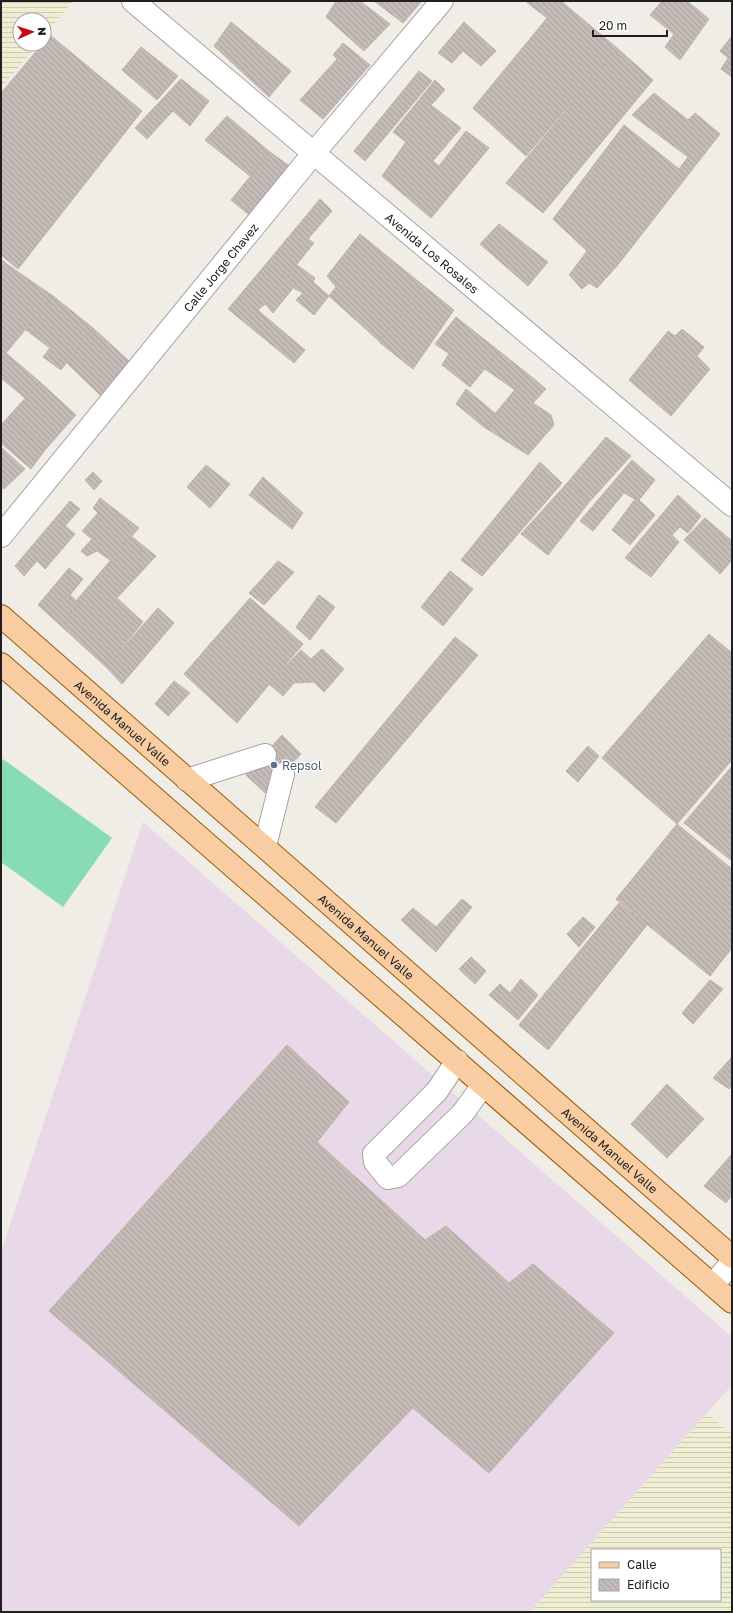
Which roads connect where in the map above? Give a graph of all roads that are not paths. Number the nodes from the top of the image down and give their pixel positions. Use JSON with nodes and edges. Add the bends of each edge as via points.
{"nodes":[{"id":1,"x":133,"y":1,"type":"edge"},
{"id":2,"x":442,"y":1,"type":"edge"},
{"id":3,"x":313,"y":154,"type":"junction"},
{"id":4,"x":732,"y":505,"type":"edge"},
{"id":5,"x":1,"y":536,"type":"edge"},
{"id":6,"x":1,"y":616,"type":"edge"},
{"id":7,"x":1,"y":664,"type":"edge"},
{"id":8,"x":264,"y":755,"type":"dead end"},
{"id":9,"x":283,"y":774,"type":"dead end"},
{"id":10,"x":187,"y":780,"type":"junction"},
{"id":11,"x":265,"y":846,"type":"junction"},
{"id":12,"x":457,"y":1061,"type":"junction"},
{"id":13,"x":483,"y":1085,"type":"junction"},
{"id":14,"x":732,"y":1257,"type":"edge"},
{"id":15,"x":732,"y":1262,"type":"edge"},
{"id":16,"x":713,"y":1285,"type":"junction"},
{"id":17,"x":732,"y":1302,"type":"edge"}],
"edges":[{"from":1,"to":3,"type":"street","name":"Avenida Los Rosales"},
{"from":2,"to":3,"type":"street","name":"Calle Jorge Chavez"},
{"from":3,"to":4,"type":"street","name":"Avenida Los Rosales"},
{"from":3,"to":5,"type":"street","name":"Calle Jorge Chavez"},
{"from":6,"to":10,"type":"main road","name":"Avenida Manuel Valle"},
{"from":7,"to":12,"type":"main road"},
{"from":8,"to":10,"type":"street"},
{"from":9,"to":11,"type":"street"},
{"from":10,"to":11,"type":"main road","name":"Avenida Manuel Valle"},
{"from":11,"to":14,"type":"main road","name":"Avenida Manuel Valle"},
{"from":12,"to":13,"type":"main road"},
{"from":12,"to":13,"type":"street","via":[[436,1091],[374,1154],[375,1162],[388,1178],[398,1176],[463,1113]]},
{"from":13,"to":16,"type":"main road"},
{"from":15,"to":16,"type":"street"},
{"from":16,"to":17,"type":"main road"}]}
